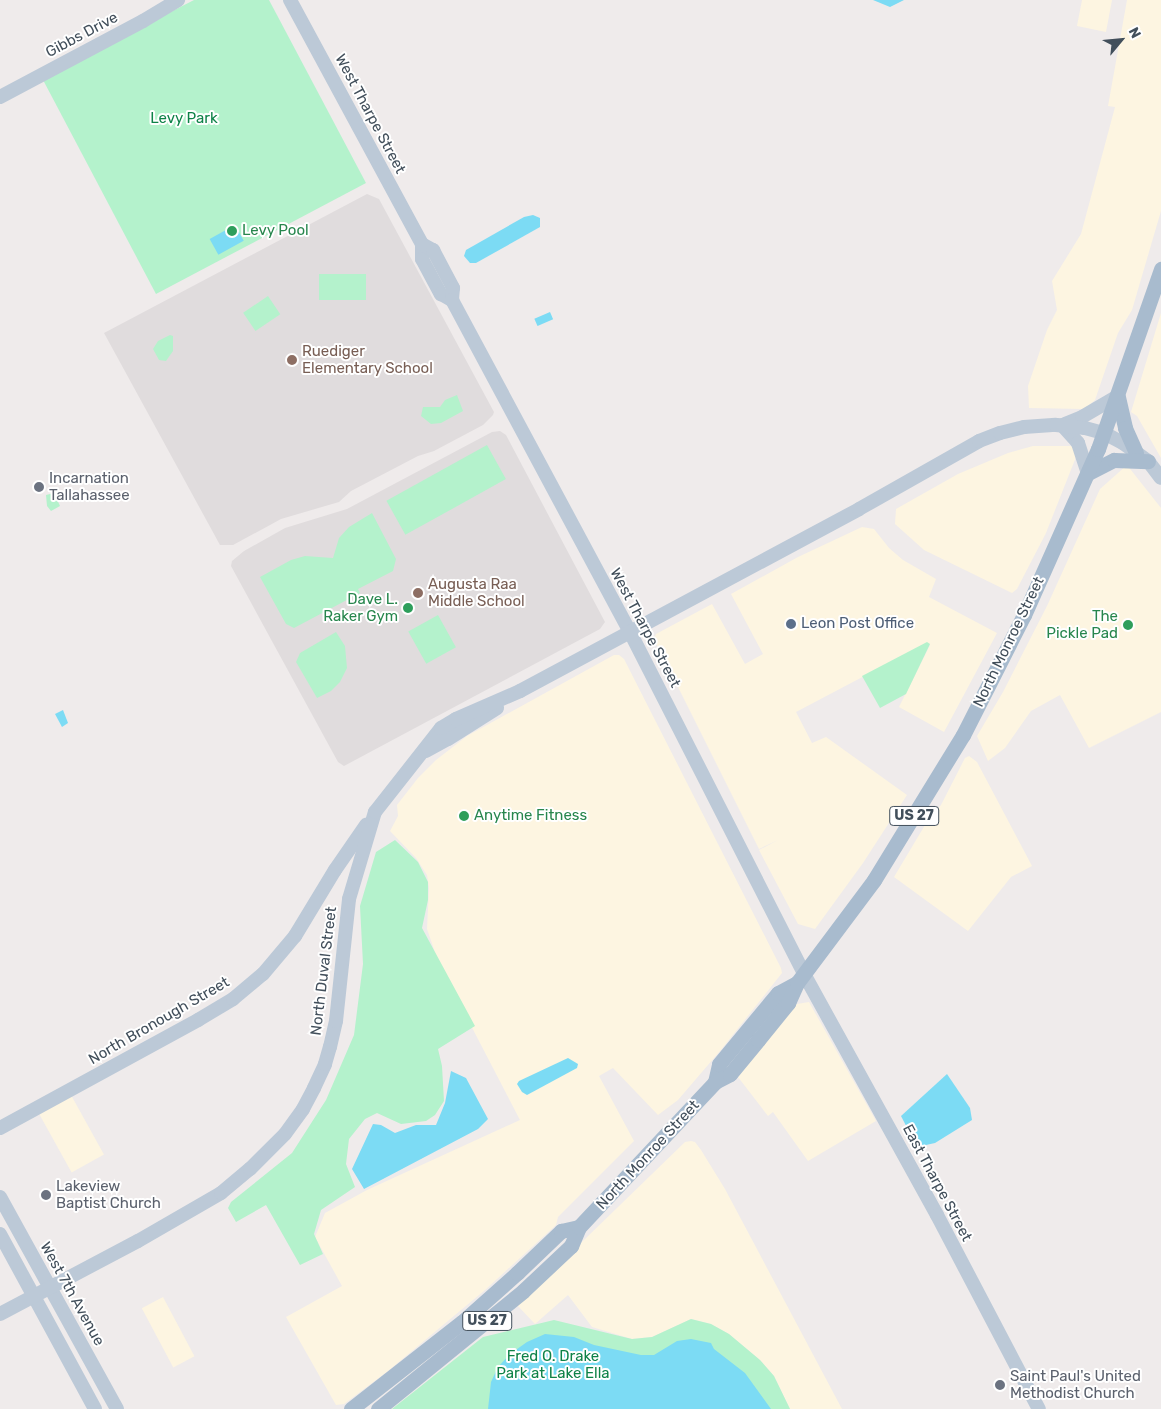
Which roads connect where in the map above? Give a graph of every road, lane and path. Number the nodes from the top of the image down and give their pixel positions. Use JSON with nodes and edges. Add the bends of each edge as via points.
{"nodes":[{"id":1,"x":178,"y":0,"type":"edge"},
{"id":2,"x":290,"y":0,"type":"edge"},
{"id":3,"x":0,"y":97,"type":"edge"},
{"id":4,"x":1161,"y":269,"type":"edge"},
{"id":5,"x":1118,"y":396,"type":"junction"},
{"id":6,"x":1062,"y":425,"type":"junction"},
{"id":7,"x":1104,"y":433,"type":"junction"},
{"id":8,"x":1142,"y":457,"type":"junction"},
{"id":9,"x":1088,"y":473,"type":"junction"},
{"id":10,"x":1161,"y":478,"type":"edge"},
{"id":11,"x":630,"y":632,"type":"junction"},
{"id":12,"x":375,"y":812,"type":"junction"},
{"id":13,"x":801,"y":978,"type":"junction"},
{"id":14,"x":0,"y":1128,"type":"edge"},
{"id":15,"x":0,"y":1197,"type":"edge"},
{"id":16,"x":579,"y":1227,"type":"junction"},
{"id":17,"x":0,"y":1234,"type":"edge"},
{"id":18,"x":49,"y":1288,"type":"junction"},
{"id":19,"x":33,"y":1296,"type":"junction"},
{"id":20,"x":0,"y":1314,"type":"edge"},
{"id":21,"x":414,"y":1361,"type":"junction"},
{"id":22,"x":422,"y":1375,"type":"junction"},
{"id":23,"x":116,"y":1408,"type":"edge"},
{"id":24,"x":95,"y":1409,"type":"edge"},
{"id":25,"x":351,"y":1409,"type":"edge"},
{"id":26,"x":378,"y":1409,"type":"edge"},
{"id":27,"x":1039,"y":1409,"type":"edge"}],
"edges":[{"from":1,"to":3,"type":"main road","name":"Gibbs Drive"},
{"from":2,"to":11,"type":"main road","name":"West Tharpe Street","via":[[422,244],[420,257],[429,274],[440,294],[452,300]]},
{"from":4,"to":5,"type":"main road","name":"North Monroe Street","number":"US 27"},
{"from":5,"to":6,"type":"main road"},
{"from":5,"to":7,"type":"main road","name":"North Monroe Street","number":"US 27"},
{"from":5,"to":8,"type":"main road","via":[[1125,428]]},
{"from":6,"to":7,"type":"main road"},
{"from":6,"to":9,"type":"main road","via":[[1078,443]]},
{"from":6,"to":11,"type":"main road","name":"North Duval Street","via":[[1024,427],[979,441]]},
{"from":7,"to":8,"type":"main road"},
{"from":7,"to":9,"type":"main road","name":"North Monroe Street","number":"US 27"},
{"from":8,"to":9,"type":"main road","via":[[1114,460]]},
{"from":8,"to":10,"type":"main road"},
{"from":9,"to":13,"type":"main road","name":"North Monroe Street","number":"US 27","via":[[1024,615],[963,735],[874,880]]},
{"from":11,"to":12,"type":"main road","name":"North Duval Street","via":[[520,691],[441,728]]},
{"from":11,"to":13,"type":"main road","name":"West Tharpe Street"},
{"from":12,"to":14,"type":"main road","name":"North Bronough Street","via":[[294,936],[263,974],[233,999],[198,1020]]},
{"from":12,"to":18,"type":"main road","name":"North Duval Street","via":[[349,899],[334,1030],[325,1064],[303,1109],[277,1142],[221,1192]]},
{"from":13,"to":16,"type":"main road","name":"North Monroe Street","number":"US 27","via":[[778,993],[719,1064],[715,1082]]},
{"from":13,"to":27,"type":"main road","name":"East Tharpe Street","via":[[913,1171]]},
{"from":15,"to":18,"type":"main road","name":"West 7th Avenue"},
{"from":16,"to":21,"type":"main road","name":"North Monroe Street","number":"US 27","via":[[561,1231]]},
{"from":16,"to":22,"type":"main road","name":"North Monroe Street","number":"US 27","via":[[571,1246],[523,1291]]},
{"from":17,"to":19,"type":"main road"},
{"from":18,"to":19,"type":"main road","name":"North Duval Street"},
{"from":18,"to":23,"type":"main road","name":"West 7th Avenue"},
{"from":19,"to":20,"type":"main road","name":"North Duval Street"},
{"from":19,"to":24,"type":"main road"},
{"from":21,"to":22,"type":"main road"},
{"from":21,"to":25,"type":"main road","name":"North Monroe Street","number":"US 27"},
{"from":22,"to":26,"type":"main road","name":"North Monroe Street","number":"US 27"}]}
